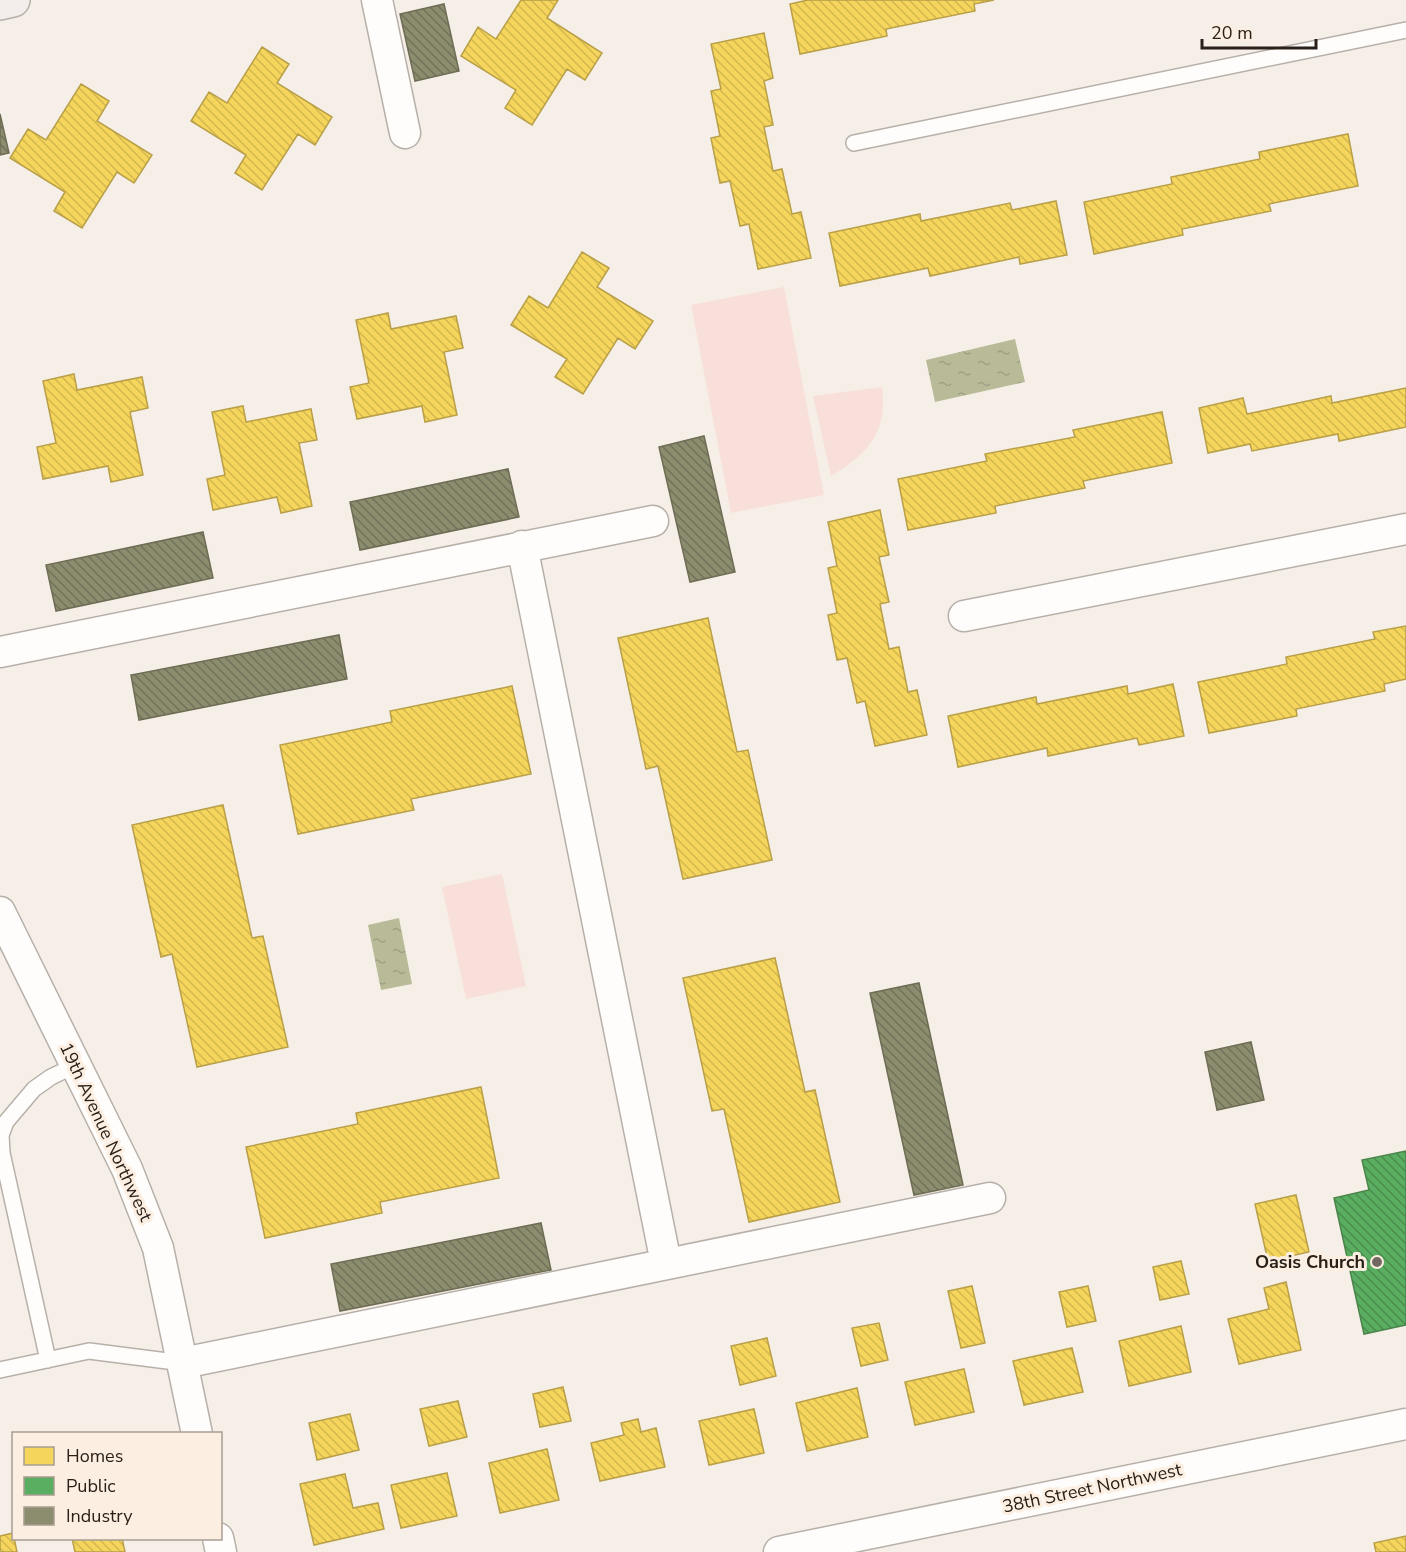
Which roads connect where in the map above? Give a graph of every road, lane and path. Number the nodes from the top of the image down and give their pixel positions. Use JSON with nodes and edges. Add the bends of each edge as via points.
{"nodes":[{"id":1,"x":13,"y":0,"type":"edge"},
{"id":2,"x":377,"y":0,"type":"edge"},
{"id":3,"x":0,"y":3,"type":"edge"},
{"id":4,"x":1406,"y":30,"type":"edge"},
{"id":5,"x":405,"y":133,"type":"dead end"},
{"id":6,"x":854,"y":143,"type":"dead end"},
{"id":7,"x":652,"y":520,"type":"dead end"},
{"id":8,"x":1406,"y":529,"type":"edge"},
{"id":9,"x":522,"y":546,"type":"junction"},
{"id":10,"x":964,"y":616,"type":"dead end"},
{"id":11,"x":0,"y":652,"type":"edge"},
{"id":12,"x":0,"y":912,"type":"edge"},
{"id":13,"x":76,"y":1065,"type":"junction"},
{"id":14,"x":990,"y":1198,"type":"dead end"},
{"id":15,"x":666,"y":1263,"type":"junction"},
{"id":16,"x":48,"y":1360,"type":"junction"},
{"id":17,"x":183,"y":1363,"type":"junction"},
{"id":18,"x":0,"y":1370,"type":"edge"},
{"id":19,"x":1406,"y":1424,"type":"edge"},
{"id":20,"x":197,"y":1432,"type":"edge"},
{"id":21,"x":779,"y":1552,"type":"edge"}],
"edges":[{"from":1,"to":3,"type":"main road"},
{"from":2,"to":5,"type":"street"},
{"from":4,"to":6,"type":"lane"},
{"from":7,"to":9,"type":"street"},
{"from":8,"to":10,"type":"street"},
{"from":9,"to":11,"type":"street"},
{"from":9,"to":15,"type":"street"},
{"from":12,"to":13,"type":"street","name":"19th Avenue Northwest"},
{"from":13,"to":16,"type":"lane","via":[[34,1089],[6,1122],[1,1135]]},
{"from":13,"to":17,"type":"street","name":"19th Avenue Northwest","via":[[127,1169],[154,1238]]},
{"from":14,"to":15,"type":"street"},
{"from":15,"to":17,"type":"street"},
{"from":16,"to":17,"type":"lane","via":[[89,1352]]},
{"from":16,"to":18,"type":"lane"},
{"from":17,"to":20,"type":"street","name":"19th Avenue Northwest"},
{"from":19,"to":21,"type":"street","name":"38th Street Northwest"}]}
